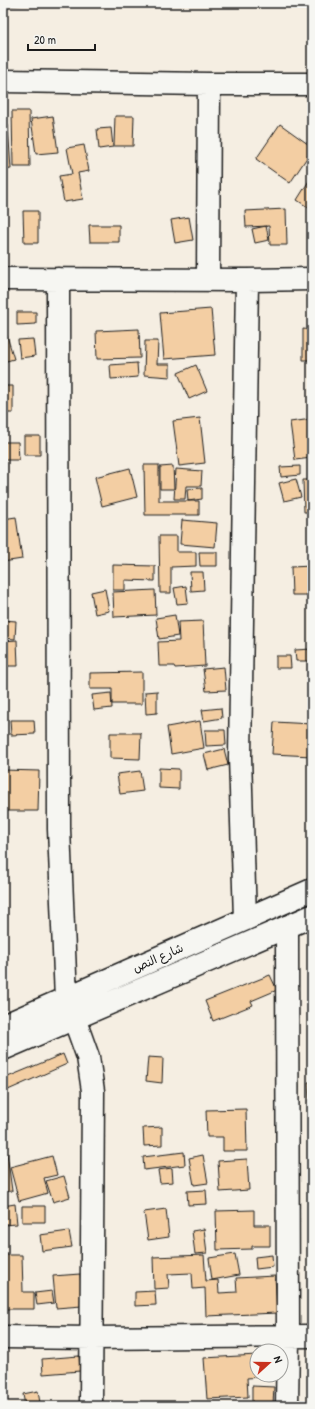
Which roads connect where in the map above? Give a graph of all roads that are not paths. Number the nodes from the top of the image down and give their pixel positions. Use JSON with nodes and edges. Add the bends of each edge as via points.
{"nodes":[{"id":1,"x":3,"y":82,"type":"edge"},
{"id":2,"x":209,"y":84,"type":"junction"},
{"id":3,"x":312,"y":84,"type":"edge"},
{"id":4,"x":3,"y":279,"type":"edge"},
{"id":5,"x":58,"y":279,"type":"junction"},
{"id":6,"x":208,"y":279,"type":"junction"},
{"id":7,"x":312,"y":279,"type":"edge"},
{"id":8,"x":247,"y":280,"type":"junction"},
{"id":9,"x":312,"y":890,"type":"edge"},
{"id":10,"x":312,"y":916,"type":"edge"},
{"id":11,"x":245,"y":919,"type":"junction"},
{"id":12,"x":287,"y":927,"type":"junction"},
{"id":13,"x":70,"y":1008,"type":"junction"},
{"id":14,"x":3,"y":1026,"type":"edge"},
{"id":15,"x":3,"y":1049,"type":"edge"},
{"id":16,"x":3,"y":1336,"type":"edge"},
{"id":17,"x":312,"y":1336,"type":"edge"},
{"id":18,"x":288,"y":1337,"type":"junction"},
{"id":19,"x":92,"y":1338,"type":"junction"},
{"id":20,"x":91,"y":1406,"type":"edge"},
{"id":21,"x":287,"y":1406,"type":"edge"}],
"edges":[{"from":1,"to":2,"type":"street"},
{"from":2,"to":3,"type":"street"},
{"from":2,"to":6,"type":"street"},
{"from":4,"to":5,"type":"street"},
{"from":5,"to":6,"type":"street"},
{"from":5,"to":13,"type":"street","via":[[59,829]]},
{"from":6,"to":8,"type":"street"},
{"from":7,"to":8,"type":"street"},
{"from":8,"to":11,"type":"street","via":[[240,757]]},
{"from":9,"to":11,"type":"street","name":"شارع النص"},
{"from":10,"to":12,"type":"street","name":"شارع النص"},
{"from":11,"to":13,"type":"street","name":"شارع النص"},
{"from":12,"to":13,"type":"street","name":"شارع النص"},
{"from":12,"to":18,"type":"street"},
{"from":13,"to":14,"type":"street","name":"شارع النص"},
{"from":13,"to":15,"type":"street","name":"شارع النص"},
{"from":13,"to":19,"type":"street","via":[[88,1057],[93,1091]]},
{"from":16,"to":19,"type":"street"},
{"from":17,"to":18,"type":"street"},
{"from":18,"to":19,"type":"street"},
{"from":18,"to":21,"type":"street"},
{"from":19,"to":20,"type":"street"}]}
